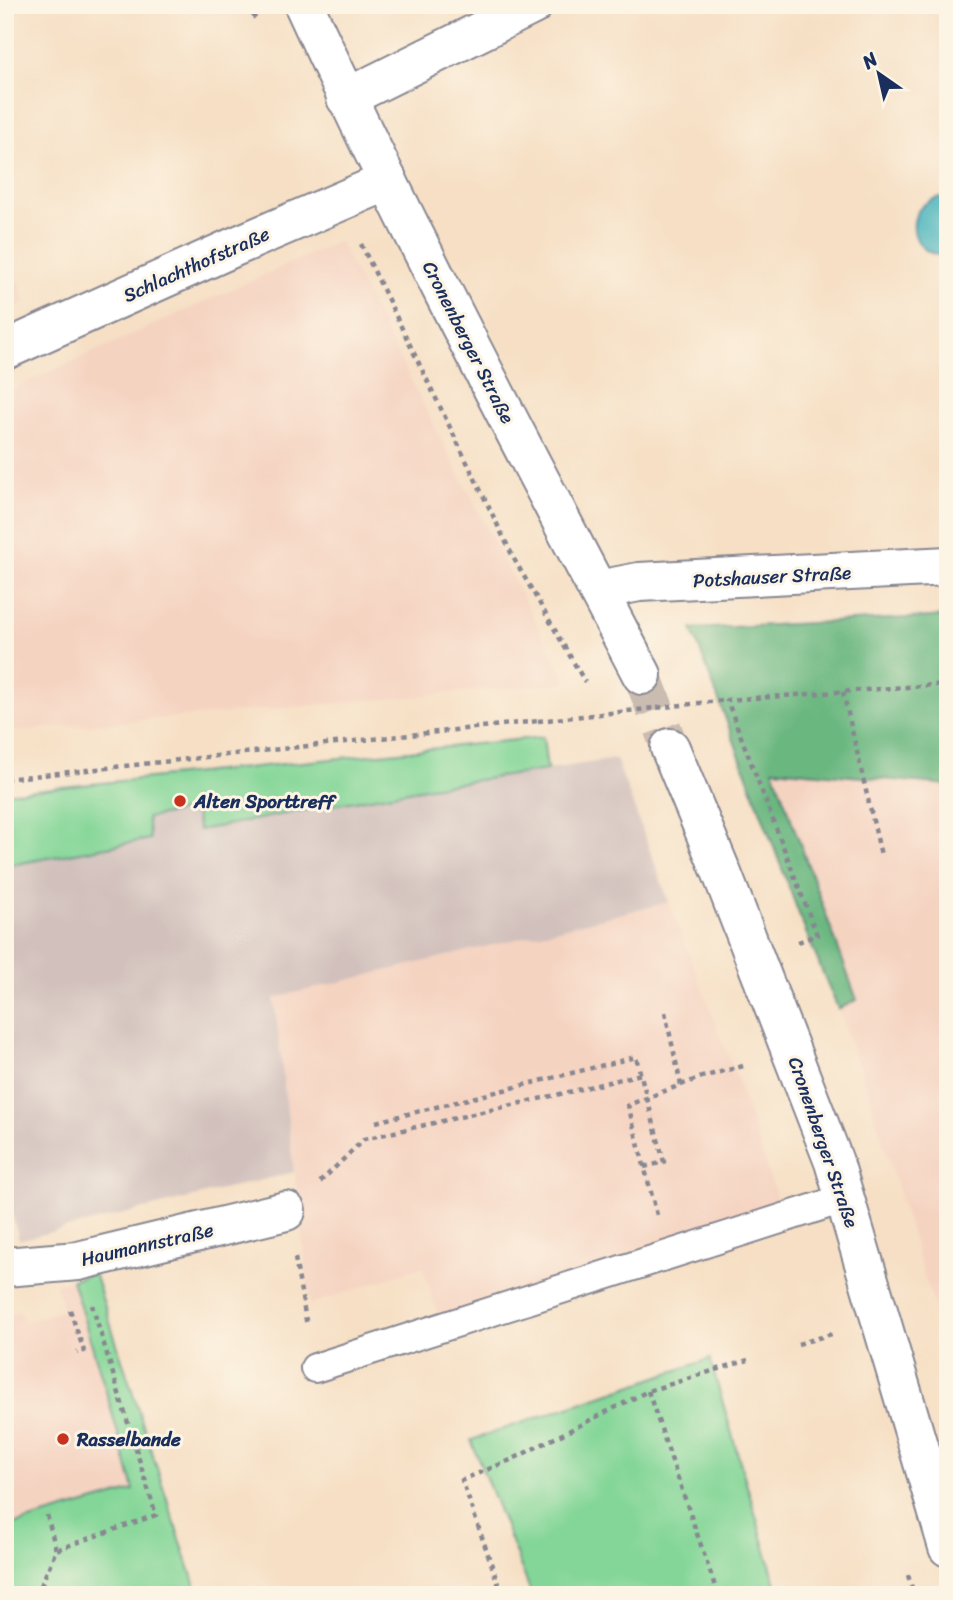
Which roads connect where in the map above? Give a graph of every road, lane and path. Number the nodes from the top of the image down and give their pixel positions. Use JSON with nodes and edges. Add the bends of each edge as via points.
{"nodes":[{"id":1,"x":249,"y":5,"type":"edge"},
{"id":2,"x":304,"y":5,"type":"edge"},
{"id":3,"x":533,"y":5,"type":"edge"},
{"id":4,"x":260,"y":30,"type":"dead end"},
{"id":5,"x":346,"y":98,"type":"junction"},
{"id":6,"x":388,"y":181,"type":"junction"},
{"id":7,"x":340,"y":202,"type":"junction"},
{"id":8,"x":5,"y":350,"type":"edge"},
{"id":9,"x":948,"y":566,"type":"edge"},
{"id":10,"x":597,"y":590,"type":"junction"},
{"id":11,"x":642,"y":675,"type":"tunnel mouth"},
{"id":12,"x":584,"y":681,"type":"dead end"},
{"id":13,"x":948,"y":684,"type":"edge"},
{"id":14,"x":843,"y":692,"type":"junction"},
{"id":15,"x":727,"y":700,"type":"junction"},
{"id":16,"x":670,"y":748,"type":"tunnel mouth"},
{"id":17,"x":5,"y":779,"type":"edge"},
{"id":18,"x":881,"y":855,"type":"dead end"},
{"id":19,"x":797,"y":943,"type":"dead end"},
{"id":20,"x":666,"y":1012,"type":"dead end"},
{"id":21,"x":748,"y":1065,"type":"dead end"},
{"id":22,"x":641,"y":1073,"type":"junction"},
{"id":23,"x":681,"y":1085,"type":"junction"},
{"id":24,"x":376,"y":1122,"type":"dead end"},
{"id":25,"x":644,"y":1167,"type":"junction"},
{"id":26,"x":846,"y":1198,"type":"junction"},
{"id":27,"x":286,"y":1211,"type":"junction"},
{"id":28,"x":668,"y":1256,"type":"junction"},
{"id":29,"x":78,"y":1261,"type":"junction"},
{"id":30,"x":5,"y":1267,"type":"edge"},
{"id":31,"x":835,"y":1333,"type":"dead end"},
{"id":32,"x":798,"y":1344,"type":"dead end"},
{"id":33,"x":748,"y":1360,"type":"dead end"},
{"id":34,"x":315,"y":1368,"type":"joint"},
{"id":35,"x":648,"y":1391,"type":"junction"},
{"id":36,"x":47,"y":1515,"type":"dead end"},
{"id":37,"x":948,"y":1546,"type":"edge"},
{"id":38,"x":56,"y":1550,"type":"junction"},
{"id":39,"x":499,"y":1586,"type":"junction"},
{"id":40,"x":37,"y":1595,"type":"edge"},
{"id":41,"x":470,"y":1595,"type":"edge"},
{"id":42,"x":501,"y":1595,"type":"edge"},
{"id":43,"x":718,"y":1595,"type":"edge"}],
"edges":[{"from":1,"to":4,"type":"path"},
{"from":2,"to":5,"type":"main road","name":"Cronenberger Straße"},
{"from":3,"to":5,"type":"main road"},
{"from":5,"to":6,"type":"main road","name":"Cronenberger Straße"},
{"from":6,"to":7,"type":"main road","name":"Schlachthofstraße"},
{"from":6,"to":10,"type":"main road","name":"Cronenberger Straße"},
{"from":7,"to":8,"type":"main road","name":"Schlachthofstraße"},
{"from":7,"to":12,"type":"path","via":[[514,559]]},
{"from":9,"to":10,"type":"main road","name":"Potshauser Straße","via":[[639,582]]},
{"from":10,"to":11,"type":"main road","name":"Cronenberger Straße"},
{"from":13,"to":14,"type":"path"},
{"from":14,"to":15,"type":"path"},
{"from":14,"to":18,"type":"path"},
{"from":15,"to":17,"type":"path","bridge":true},
{"from":15,"to":19,"type":"path","via":[[817,935]]},
{"from":16,"to":26,"type":"main road","name":"Cronenberger Straße","via":[[792,1050]]},
{"from":20,"to":23,"type":"path"},
{"from":21,"to":23,"type":"path"},
{"from":22,"to":24,"type":"path","bridge":true,"via":[[636,1056]]},
{"from":22,"to":25,"type":"path","bridge":true,"via":[[664,1162]]},
{"from":22,"to":27,"type":"path","via":[[364,1139]]},
{"from":23,"to":25,"type":"path","via":[[628,1105]]},
{"from":25,"to":28,"type":"path"},
{"from":26,"to":28,"type":"lane"},
{"from":26,"to":37,"type":"main road","name":"Cronenberger Straße"},
{"from":27,"to":29,"type":"main road","name":"Haumannstraße"},
{"from":27,"to":34,"type":"path"},
{"from":28,"to":34,"type":"lane"},
{"from":29,"to":30,"type":"main road","name":"Haumannstraße"},
{"from":29,"to":38,"type":"path","via":[[156,1516]]},
{"from":31,"to":32,"type":"path"},
{"from":33,"to":35,"type":"path"},
{"from":35,"to":39,"type":"path","via":[[462,1480]]},
{"from":35,"to":43,"type":"path"},
{"from":36,"to":38,"type":"path"},
{"from":38,"to":40,"type":"path"},
{"from":39,"to":41,"type":"path"},
{"from":39,"to":42,"type":"path"}]}
